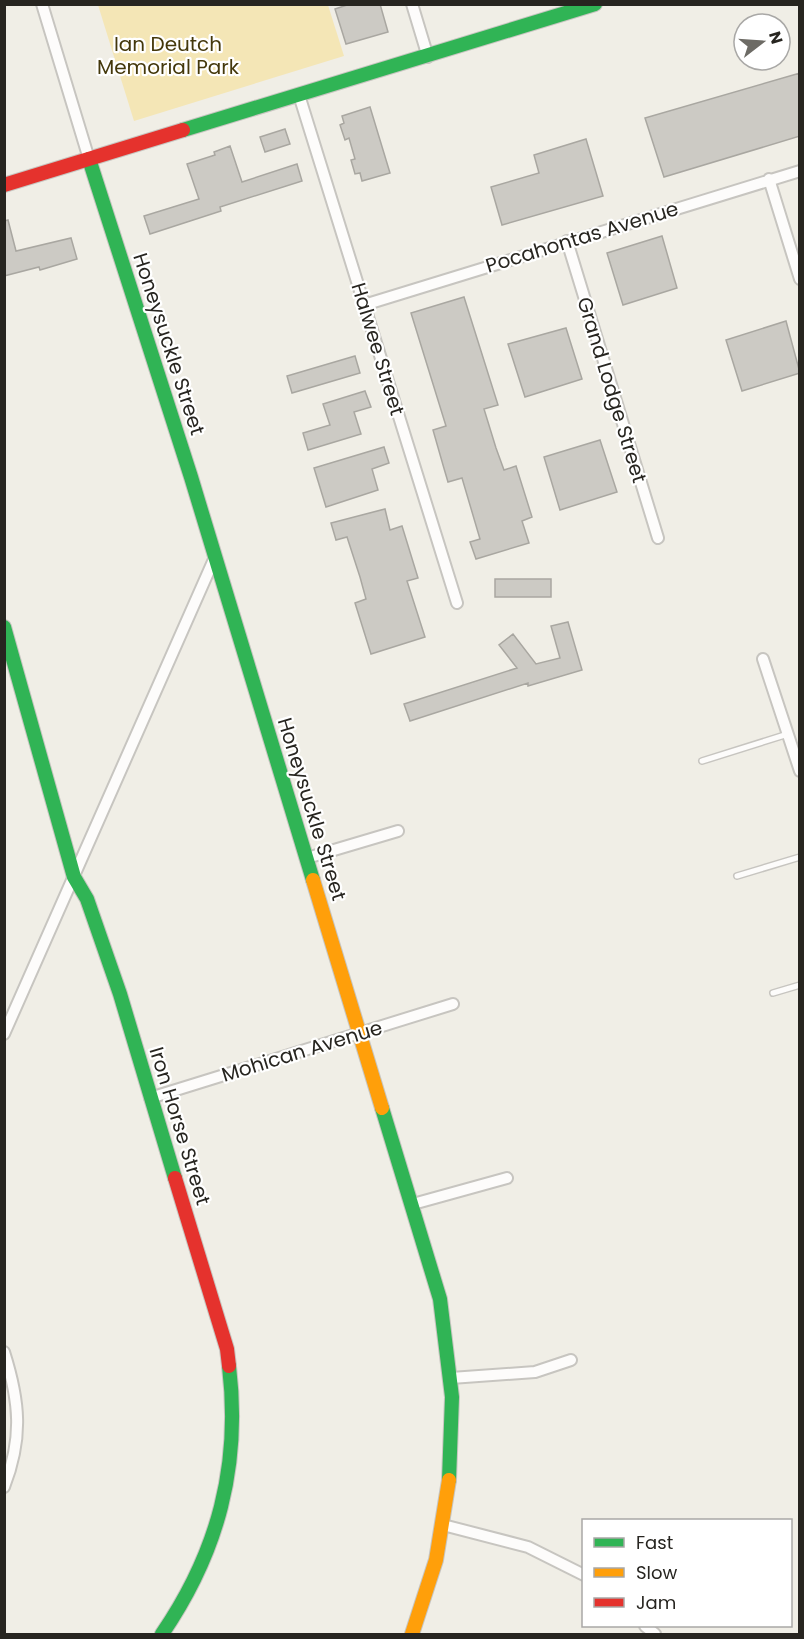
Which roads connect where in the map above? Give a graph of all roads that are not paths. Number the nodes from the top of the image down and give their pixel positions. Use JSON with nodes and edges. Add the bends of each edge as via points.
{"nodes":[{"id":1,"x":42,"y":4,"type":"edge"},
{"id":2,"x":412,"y":4,"type":"edge"},
{"id":3,"x":595,"y":4,"type":"edge"},
{"id":4,"x":429,"y":57,"type":"junction"},
{"id":5,"x":299,"y":95,"type":"junction"},
{"id":6,"x":89,"y":159,"type":"junction"},
{"id":7,"x":800,"y":171,"type":"edge"},
{"id":8,"x":769,"y":179,"type":"junction"},
{"id":9,"x":4,"y":185,"type":"edge"},
{"id":10,"x":567,"y":241,"type":"junction"},
{"id":11,"x":800,"y":279,"type":"edge"},
{"id":12,"x":364,"y":305,"type":"junction"},
{"id":13,"x":658,"y":538,"type":"dead end"},
{"id":14,"x":215,"y":557,"type":"junction"},
{"id":15,"x":457,"y":603,"type":"dead end"},
{"id":16,"x":4,"y":627,"type":"edge"},
{"id":17,"x":763,"y":659,"type":"dead end"},
{"id":18,"x":788,"y":735,"type":"junction"},
{"id":19,"x":702,"y":761,"type":"dead end"},
{"id":20,"x":800,"y":771,"type":"edge"},
{"id":21,"x":398,"y":831,"type":"dead end"},
{"id":22,"x":800,"y":857,"type":"edge"},
{"id":23,"x":307,"y":858,"type":"junction"},
{"id":24,"x":737,"y":876,"type":"dead end"},
{"id":25,"x":74,"y":877,"type":"junction"},
{"id":26,"x":800,"y":985,"type":"edge"},
{"id":27,"x":773,"y":993,"type":"dead end"},
{"id":28,"x":453,"y":1004,"type":"dead end"},
{"id":29,"x":360,"y":1033,"type":"junction"},
{"id":30,"x":4,"y":1035,"type":"edge"},
{"id":31,"x":150,"y":1098,"type":"junction"},
{"id":32,"x":507,"y":1178,"type":"dead end"},
{"id":33,"x":413,"y":1204,"type":"junction"},
{"id":34,"x":4,"y":1352,"type":"edge"},
{"id":35,"x":571,"y":1360,"type":"dead end"},
{"id":36,"x":451,"y":1378,"type":"junction"},
{"id":37,"x":4,"y":1487,"type":"edge"},
{"id":38,"x":443,"y":1526,"type":"junction"},
{"id":39,"x":582,"y":1574,"type":"edge"},
{"id":40,"x":162,"y":1635,"type":"edge"},
{"id":41,"x":412,"y":1635,"type":"edge"}],
"edges":[{"from":1,"to":6,"type":"street","name":"Honeysuckle Street"},
{"from":2,"to":4,"type":"street"},
{"from":3,"to":4,"type":"street"},
{"from":4,"to":5,"type":"street"},
{"from":5,"to":6,"type":"street"},
{"from":5,"to":12,"type":"street","name":"Halwee Street"},
{"from":6,"to":9,"type":"street"},
{"from":6,"to":14,"type":"street","name":"Honeysuckle Street"},
{"from":7,"to":8,"type":"street","name":"Pocahontas Avenue"},
{"from":8,"to":10,"type":"street","name":"Pocahontas Avenue"},
{"from":8,"to":11,"type":"street"},
{"from":10,"to":12,"type":"street","name":"Pocahontas Avenue"},
{"from":10,"to":13,"type":"street","name":"Grand Lodge Street"},
{"from":12,"to":15,"type":"street","name":"Halwee Street"},
{"from":14,"to":23,"type":"street","name":"Honeysuckle Street"},
{"from":14,"to":25,"type":"street"},
{"from":16,"to":25,"type":"street","name":"Iron Horse Street"},
{"from":17,"to":18,"type":"street"},
{"from":18,"to":19,"type":"lane"},
{"from":18,"to":20,"type":"street"},
{"from":21,"to":23,"type":"street"},
{"from":22,"to":24,"type":"lane"},
{"from":23,"to":29,"type":"street","name":"Honeysuckle Street"},
{"from":25,"to":30,"type":"street"},
{"from":25,"to":31,"type":"street","name":"Iron Horse Street","via":[[87,899],[106,953]]},
{"from":26,"to":27,"type":"lane"},
{"from":28,"to":29,"type":"street","name":"Mohican Avenue"},
{"from":29,"to":31,"type":"street","name":"Mohican Avenue"},
{"from":29,"to":33,"type":"street","name":"Honeysuckle Street"},
{"from":31,"to":40,"type":"street","name":"Iron Horse Street","via":[[227,1349],[234,1426],[229,1480],[216,1532],[196,1581]]},
{"from":32,"to":33,"type":"street"},
{"from":33,"to":36,"type":"street","name":"Honeysuckle Street","via":[[440,1299]]},
{"from":34,"to":37,"type":"street","via":[[12,1377],[19,1429]]},
{"from":35,"to":36,"type":"street","via":[[535,1372]]},
{"from":36,"to":38,"type":"street","name":"Honeysuckle Street","via":[[452,1443]]},
{"from":38,"to":39,"type":"street","via":[[528,1547]]},
{"from":38,"to":41,"type":"street","name":"Honeysuckle Street"}]}
